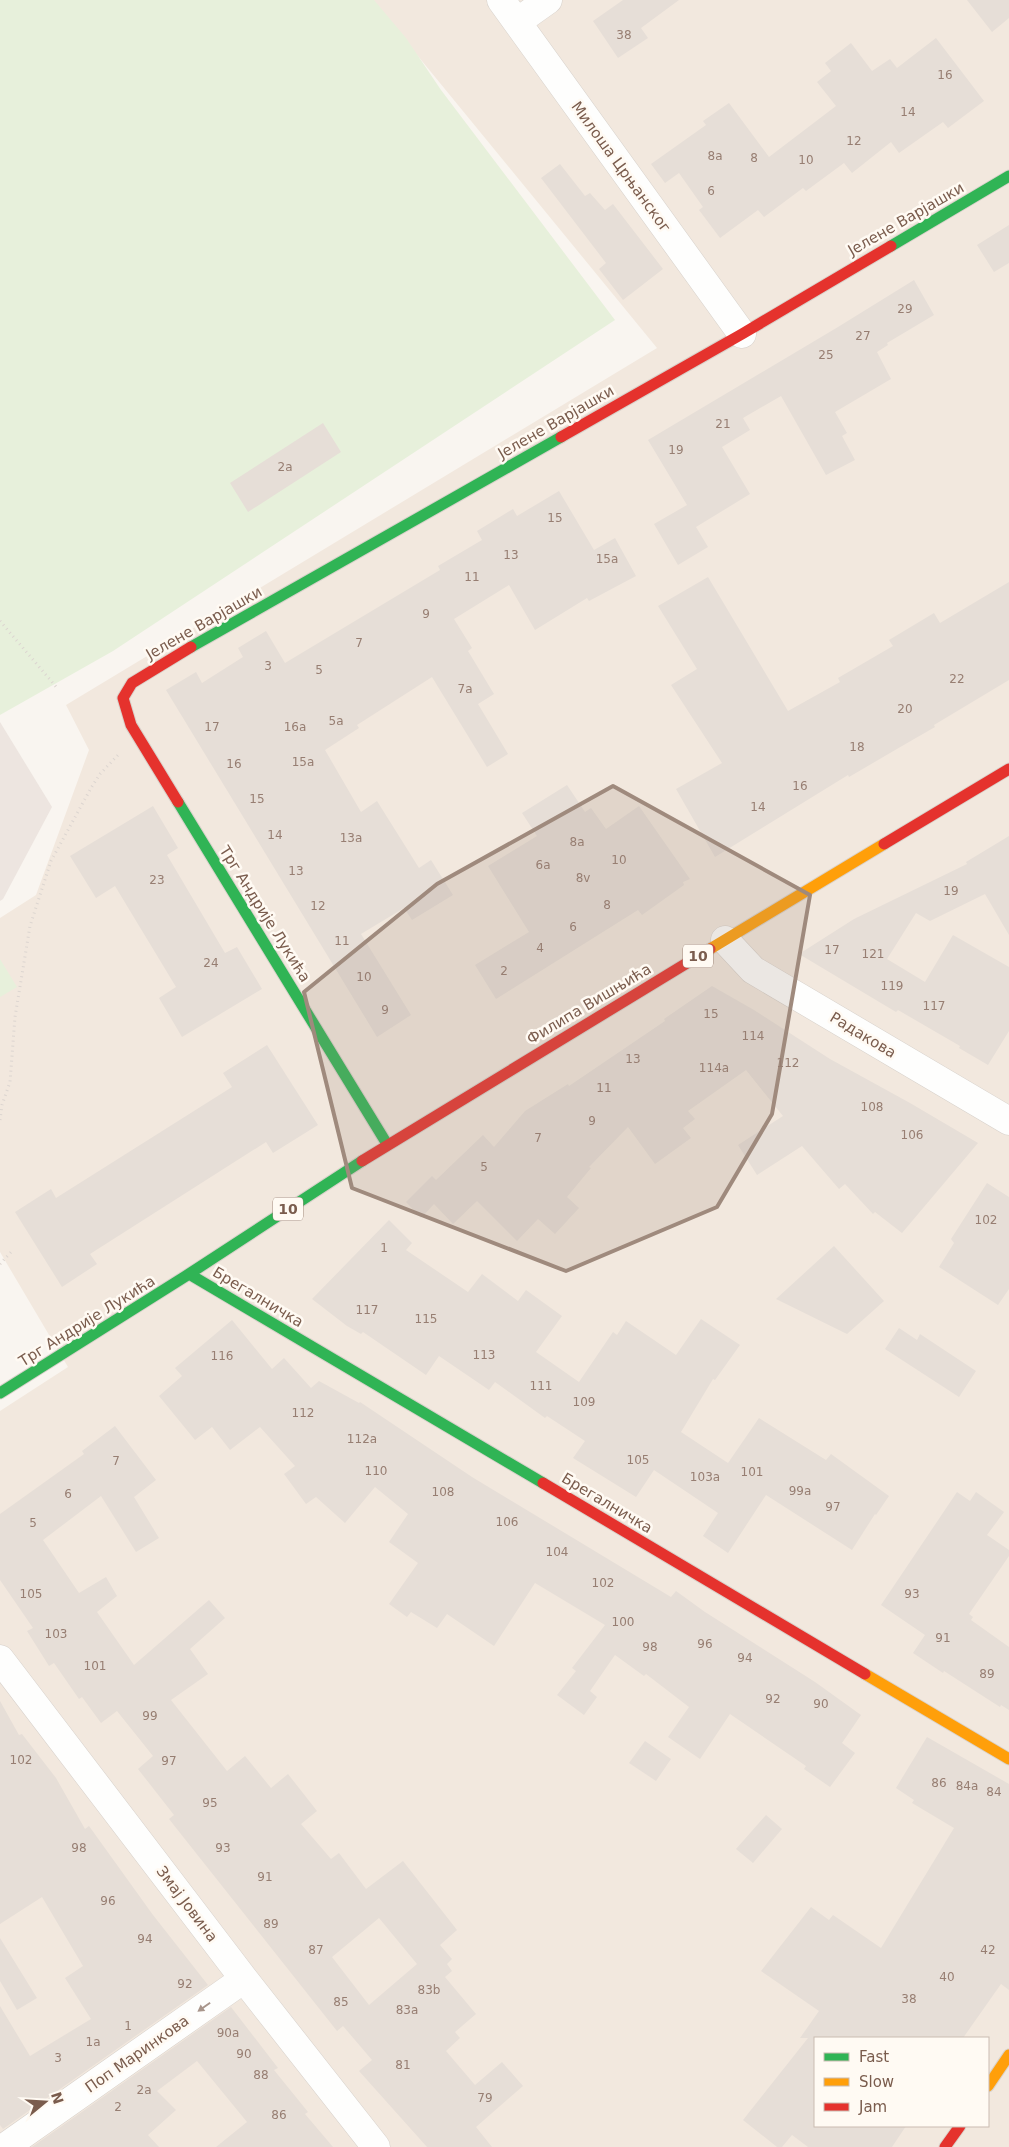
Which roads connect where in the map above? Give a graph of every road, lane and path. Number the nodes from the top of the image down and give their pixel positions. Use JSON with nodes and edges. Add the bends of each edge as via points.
{"nodes":[{"id":1,"x":501,"y":0,"type":"edge"},
{"id":2,"x":548,"y":0,"type":"edge"},
{"id":3,"x":517,"y":22,"type":"junction"},
{"id":4,"x":1009,"y":176,"type":"edge"},
{"id":5,"x":742,"y":334,"type":"junction"},
{"id":6,"x":0,"y":621,"type":"edge"},
{"id":7,"x":58,"y":689,"type":"dead end"},
{"id":8,"x":123,"y":698,"type":"joint"},
{"id":9,"x":137,"y":735,"type":"junction"},
{"id":10,"x":1009,"y":769,"type":"edge"},
{"id":11,"x":725,"y":940,"type":"junction"},
{"id":12,"x":0,"y":1120,"type":"edge"},
{"id":13,"x":1009,"y":1122,"type":"edge"},
{"id":14,"x":387,"y":1144,"type":"junction"},
{"id":15,"x":12,"y":1251,"type":"dead end"},
{"id":16,"x":0,"y":1264,"type":"edge"},
{"id":17,"x":189,"y":1274,"type":"junction"},
{"id":18,"x":0,"y":1393,"type":"edge"},
{"id":19,"x":0,"y":1659,"type":"edge"},
{"id":20,"x":1009,"y":1758,"type":"edge"},
{"id":21,"x":244,"y":1978,"type":"junction"},
{"id":22,"x":1009,"y":2055,"type":"edge"},
{"id":23,"x":989,"y":2085,"type":"edge"},
{"id":24,"x":959,"y":2127,"type":"edge"},
{"id":25,"x":5,"y":2147,"type":"edge"},
{"id":26,"x":376,"y":2147,"type":"edge"},
{"id":27,"x":945,"y":2147,"type":"edge"}],
"edges":[{"from":1,"to":3,"type":"street","name":"Милоша Црњанског"},
{"from":2,"to":3,"type":"street"},
{"from":3,"to":5,"type":"street","name":"Милоша Црњанског"},
{"from":4,"to":5,"type":"street","name":"Јелене Варјашки"},
{"from":5,"to":8,"type":"street","name":"Јелене Варјашки","via":[[143,674]]},
{"from":6,"to":7,"type":"path"},
{"from":8,"to":9,"type":"street","name":"Трг Андрије Лукића","via":[[126,714]]},
{"from":9,"to":12,"type":"path","via":[[100,774],[51,861],[30,926],[15,1017],[10,1082]]},
{"from":9,"to":14,"type":"street","name":"Трг Андрије Лукића"},
{"from":10,"to":11,"type":"street","name":"Филипа Вишњића","number":"10"},
{"from":11,"to":13,"type":"street","name":"Радакова","via":[[753,970]]},
{"from":11,"to":14,"type":"street","name":"Филипа Вишњића","number":"10"},
{"from":14,"to":17,"type":"street","name":"Филипа Вишњића","number":"10"},
{"from":15,"to":16,"type":"path"},
{"from":17,"to":18,"type":"street","name":"Трг Андрије Лукића","number":"10"},
{"from":17,"to":20,"type":"street","name":"Брегалничка"},
{"from":19,"to":21,"type":"street","name":"Змај Јовина"},
{"from":21,"to":25,"type":"street","name":"Поп Маринкова","one_way":true},
{"from":21,"to":26,"type":"street","name":"Змај Јовина"},
{"from":22,"to":23,"type":"street"},
{"from":24,"to":27,"type":"street"}]}
